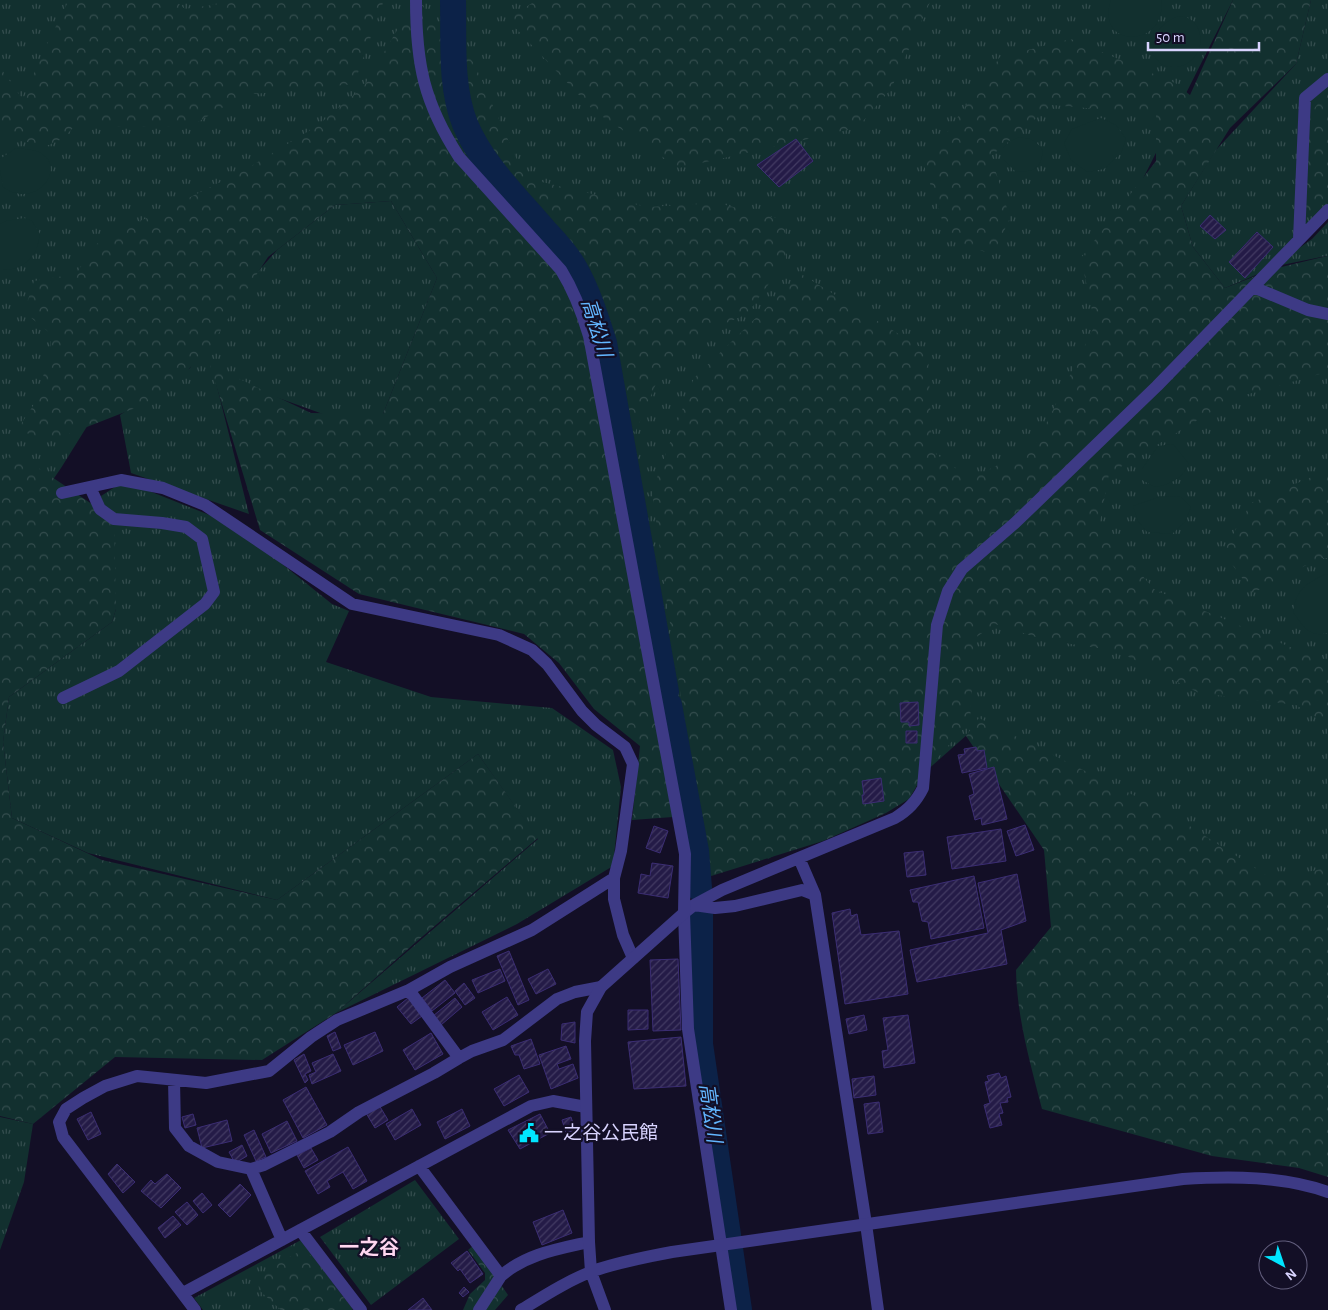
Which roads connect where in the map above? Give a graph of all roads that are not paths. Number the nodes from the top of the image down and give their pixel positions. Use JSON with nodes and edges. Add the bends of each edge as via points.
{"nodes":[{"id":1,"x":416,"y":0,"type":"edge"},
{"id":2,"x":1328,"y":79,"type":"edge"},
{"id":3,"x":1328,"y":210,"type":"edge"},
{"id":4,"x":1299,"y":240,"type":"junction"},
{"id":5,"x":1253,"y":287,"type":"junction"},
{"id":6,"x":1328,"y":314,"type":"edge"},
{"id":7,"x":90,"y":487,"type":"junction"},
{"id":8,"x":62,"y":492,"type":"dead end"},
{"id":9,"x":63,"y":698,"type":"dead end"},
{"id":10,"x":799,"y":858,"type":"junction"},
{"id":11,"x":614,"y":878,"type":"junction"},
{"id":12,"x":815,"y":895,"type":"junction"},
{"id":13,"x":694,"y":905,"type":"junction"},
{"id":14,"x":684,"y":913,"type":"junction"},
{"id":15,"x":633,"y":958,"type":"junction"},
{"id":16,"x":601,"y":987,"type":"junction"},
{"id":17,"x":409,"y":990,"type":"junction"},
{"id":18,"x":459,"y":1058,"type":"junction"},
{"id":19,"x":174,"y":1080,"type":"junction"},
{"id":20,"x":586,"y":1108,"type":"junction"},
{"id":21,"x":419,"y":1166,"type":"junction"},
{"id":22,"x":251,"y":1170,"type":"junction"},
{"id":23,"x":1328,"y":1192,"type":"edge"},
{"id":24,"x":866,"y":1224,"type":"junction"},
{"id":25,"x":300,"y":1230,"type":"junction"},
{"id":26,"x":282,"y":1240,"type":"junction"},
{"id":27,"x":589,"y":1242,"type":"junction"},
{"id":28,"x":728,"y":1244,"type":"junction"},
{"id":29,"x":591,"y":1272,"type":"junction"},
{"id":30,"x":501,"y":1276,"type":"junction"},
{"id":31,"x":183,"y":1293,"type":"junction"},
{"id":32,"x":195,"y":1310,"type":"edge"},
{"id":33,"x":361,"y":1310,"type":"edge"},
{"id":34,"x":480,"y":1310,"type":"edge"},
{"id":35,"x":521,"y":1310,"type":"edge"},
{"id":36,"x":606,"y":1310,"type":"edge"},
{"id":37,"x":730,"y":1310,"type":"edge"},
{"id":38,"x":878,"y":1310,"type":"edge"}],
"edges":[{"from":1,"to":14,"type":"street","via":[[420,69],[427,96],[448,141],[561,270],[581,309],[685,854]]},
{"from":2,"to":4,"type":"street","via":[[1305,98]]},
{"from":3,"to":4,"type":"street"},
{"from":4,"to":5,"type":"street"},
{"from":5,"to":6,"type":"street","via":[[1308,310]]},
{"from":5,"to":10,"type":"street","via":[[1157,386],[1015,523],[962,569],[948,591],[938,625],[923,788],[918,798],[895,818]]},
{"from":7,"to":8,"type":"street"},
{"from":7,"to":9,"type":"street","via":[[100,509],[114,519],[186,527],[202,539],[214,592],[205,604],[119,671]]},
{"from":7,"to":11,"type":"street","via":[[121,480],[163,488],[205,505],[352,604],[499,635],[532,650],[547,664],[582,711],[625,747],[633,764]]},
{"from":10,"to":12,"type":"street"},
{"from":10,"to":13,"type":"street"},
{"from":11,"to":15,"type":"street","via":[[614,899]]},
{"from":11,"to":17,"type":"street","via":[[532,930],[450,967]]},
{"from":12,"to":13,"type":"street","via":[[802,890],[735,906]]},
{"from":12,"to":24,"type":"street"},
{"from":13,"to":14,"type":"street"},
{"from":14,"to":15,"type":"street"},
{"from":14,"to":28,"type":"street","via":[[688,1028]]},
{"from":15,"to":16,"type":"street"},
{"from":16,"to":18,"type":"street","via":[[557,999],[503,1040]]},
{"from":16,"to":20,"type":"street","via":[[587,1012]]},
{"from":17,"to":18,"type":"street"},
{"from":17,"to":19,"type":"street","via":[[337,1020],[269,1071],[206,1083]]},
{"from":18,"to":22,"type":"street","via":[[359,1112],[330,1132]]},
{"from":19,"to":22,"type":"street","via":[[176,1128],[189,1146],[218,1162]]},
{"from":19,"to":31,"type":"street","via":[[137,1076],[105,1086],[66,1109],[60,1122],[63,1137]]},
{"from":20,"to":21,"type":"street","via":[[553,1101],[531,1106]]},
{"from":20,"to":27,"type":"street"},
{"from":21,"to":25,"type":"street"},
{"from":21,"to":30,"type":"street"},
{"from":22,"to":26,"type":"street"},
{"from":23,"to":24,"type":"street","via":[[1276,1180],[1228,1176],[1183,1179]]},
{"from":24,"to":28,"type":"street"},
{"from":24,"to":38,"type":"street"},
{"from":25,"to":26,"type":"street"},
{"from":25,"to":33,"type":"street"},
{"from":26,"to":31,"type":"street"},
{"from":27,"to":29,"type":"street"},
{"from":27,"to":30,"type":"street","via":[[538,1254],[512,1265]]},
{"from":28,"to":29,"type":"street","via":[[621,1262]]},
{"from":28,"to":37,"type":"street"},
{"from":29,"to":35,"type":"street","via":[[558,1287]]},
{"from":29,"to":36,"type":"street"},
{"from":30,"to":34,"type":"street"},
{"from":31,"to":32,"type":"street"}]}
